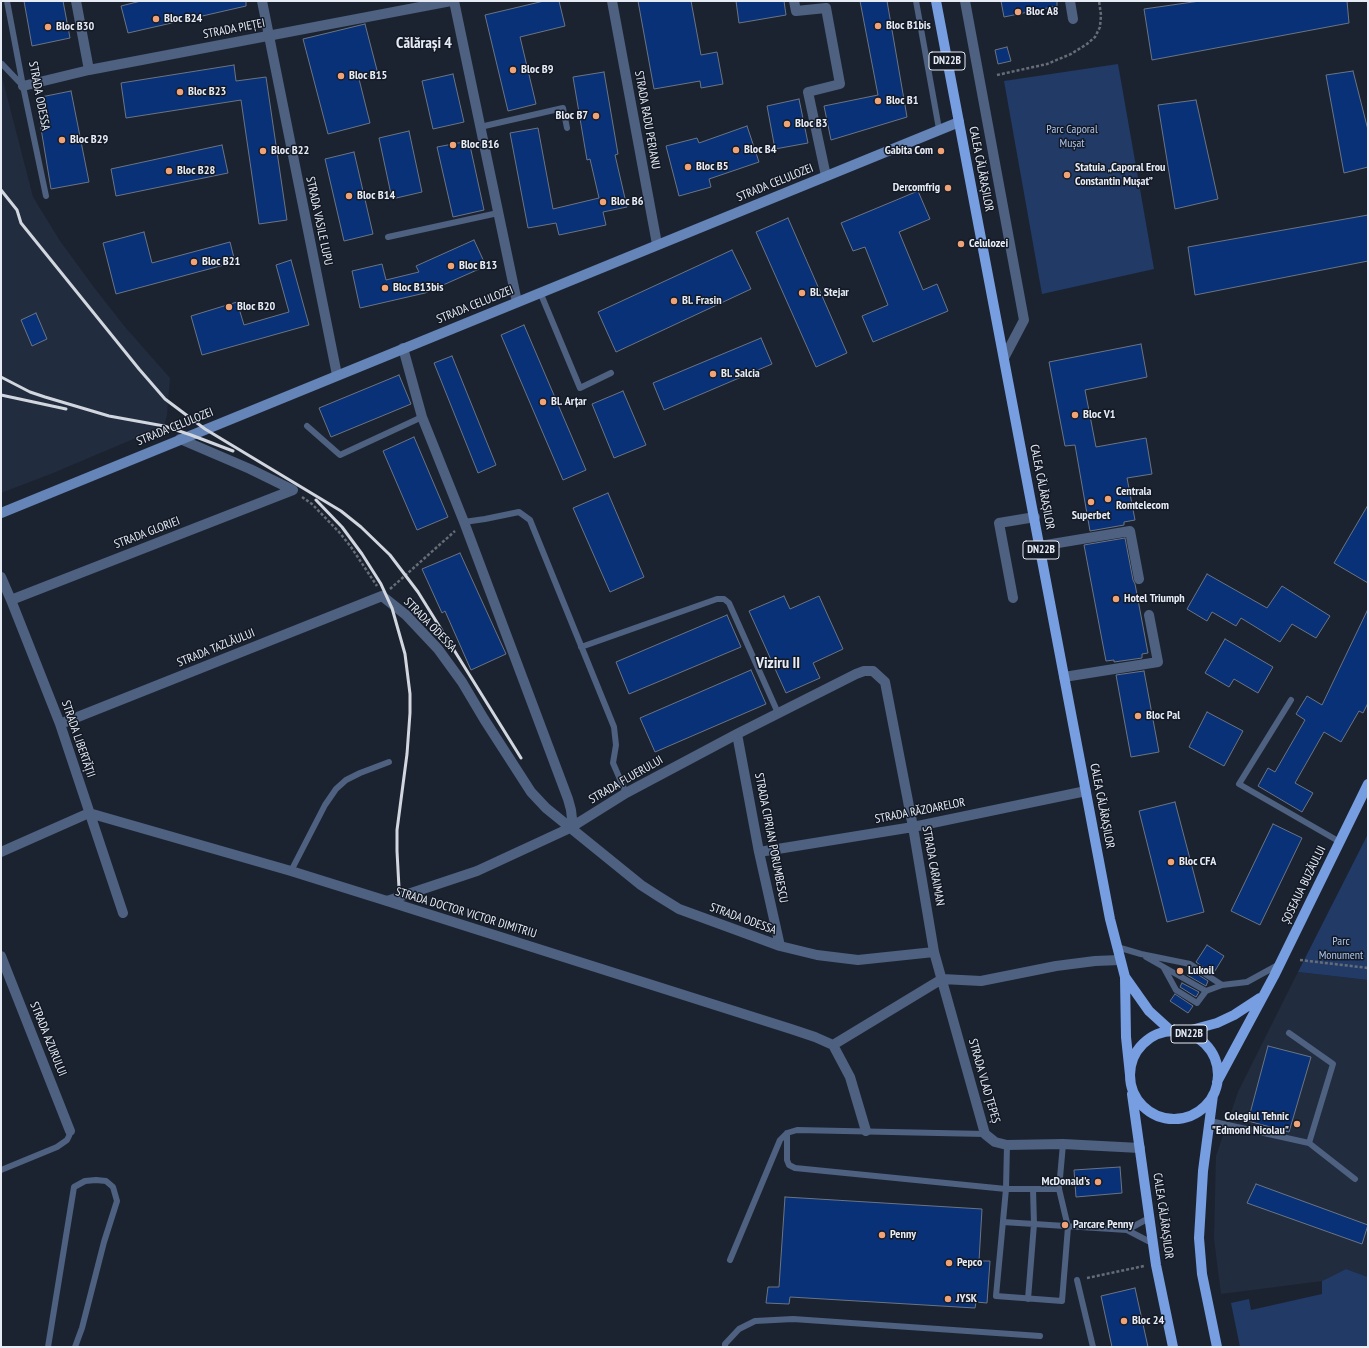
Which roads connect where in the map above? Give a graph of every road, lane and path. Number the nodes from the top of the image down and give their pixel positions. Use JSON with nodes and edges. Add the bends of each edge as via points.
{"nodes":[{"id":1,"x":7,"y":1,"type":"edge"},
{"id":2,"x":76,"y":1,"type":"edge"},
{"id":3,"x":262,"y":1,"type":"edge"},
{"id":4,"x":452,"y":1,"type":"edge"},
{"id":5,"x":612,"y":1,"type":"edge"},
{"id":6,"x":794,"y":1,"type":"edge"},
{"id":7,"x":916,"y":1,"type":"edge"},
{"id":8,"x":936,"y":1,"type":"edge"},
{"id":9,"x":965,"y":1,"type":"edge"},
{"id":10,"x":1070,"y":1,"type":"edge"},
{"id":11,"x":1099,"y":1,"type":"edge"},
{"id":12,"x":1073,"y":19,"type":"dead end"},
{"id":13,"x":268,"y":35,"type":"junction"},
{"id":14,"x":2,"y":64,"type":"edge"},
{"id":15,"x":89,"y":70,"type":"junction"},
{"id":16,"x":997,"y":75,"type":"dead end"},
{"id":17,"x":23,"y":86,"type":"junction"},
{"id":18,"x":959,"y":122,"type":"junction"},
{"id":19,"x":480,"y":127,"type":"junction"},
{"id":20,"x":567,"y":128,"type":"dead end"},
{"id":21,"x":939,"y":130,"type":"junction"},
{"id":22,"x":826,"y":176,"type":"junction"},
{"id":23,"x":46,"y":196,"type":"dead end"},
{"id":24,"x":498,"y":213,"type":"junction"},
{"id":25,"x":388,"y":237,"type":"dead end"},
{"id":26,"x":657,"y":244,"type":"junction"},
{"id":27,"x":540,"y":292,"type":"junction"},
{"id":28,"x":517,"y":302,"type":"junction"},
{"id":29,"x":403,"y":348,"type":"junction"},
{"id":30,"x":1004,"y":358,"type":"junction"},
{"id":31,"x":610,"y":373,"type":"dead end"},
{"id":32,"x":337,"y":375,"type":"junction"},
{"id":33,"x":422,"y":417,"type":"junction"},
{"id":34,"x":307,"y":426,"type":"dead end"},
{"id":35,"x":180,"y":439,"type":"junction"},
{"id":36,"x":293,"y":490,"type":"junction"},
{"id":37,"x":1,"y":513,"type":"edge"},
{"id":38,"x":1035,"y":516,"type":"junction"},
{"id":39,"x":464,"y":522,"type":"junction"},
{"id":40,"x":1040,"y":546,"type":"junction"},
{"id":41,"x":1,"y":577,"type":"edge"},
{"id":42,"x":1139,"y":579,"type":"dead end"},
{"id":43,"x":382,"y":596,"type":"junction"},
{"id":44,"x":1013,"y":598,"type":"dead end"},
{"id":45,"x":11,"y":600,"type":"junction"},
{"id":46,"x":1149,"y":615,"type":"dead end"},
{"id":47,"x":581,"y":647,"type":"junction"},
{"id":48,"x":873,"y":671,"type":"joint"},
{"id":49,"x":1064,"y":677,"type":"junction"},
{"id":50,"x":1291,"y":700,"type":"dead end"},
{"id":51,"x":778,"y":713,"type":"junction"},
{"id":52,"x":60,"y":724,"type":"junction"},
{"id":53,"x":737,"y":734,"type":"junction"},
{"id":54,"x":389,"y":762,"type":"dead end"},
{"id":55,"x":1368,"y":784,"type":"edge"},
{"id":56,"x":1086,"y":791,"type":"junction"},
{"id":57,"x":626,"y":793,"type":"junction"},
{"id":58,"x":89,"y":813,"type":"junction"},
{"id":59,"x":913,"y":827,"type":"junction"},
{"id":60,"x":570,"y":828,"type":"junction"},
{"id":61,"x":1340,"y":842,"type":"junction"},
{"id":62,"x":1,"y":852,"type":"edge"},
{"id":63,"x":759,"y":852,"type":"junction"},
{"id":64,"x":291,"y":871,"type":"junction"},
{"id":65,"x":387,"y":901,"type":"junction"},
{"id":66,"x":124,"y":913,"type":"dead end"},
{"id":67,"x":780,"y":946,"type":"junction"},
{"id":68,"x":1117,"y":947,"type":"junction"},
{"id":69,"x":934,"y":952,"type":"junction"},
{"id":70,"x":1140,"y":954,"type":"junction"},
{"id":71,"x":1,"y":956,"type":"edge"},
{"id":72,"x":1120,"y":960,"type":"junction"},
{"id":73,"x":1300,"y":960,"type":"dead end"},
{"id":74,"x":1280,"y":964,"type":"junction"},
{"id":75,"x":1164,"y":967,"type":"junction"},
{"id":76,"x":1368,"y":968,"type":"edge"},
{"id":77,"x":1125,"y":978,"type":"junction"},
{"id":78,"x":942,"y":979,"type":"junction"},
{"id":79,"x":1222,"y":985,"type":"junction"},
{"id":80,"x":1206,"y":991,"type":"junction"},
{"id":81,"x":1262,"y":997,"type":"junction"},
{"id":82,"x":1171,"y":1031,"type":"junction"},
{"id":83,"x":1184,"y":1032,"type":"junction"},
{"id":84,"x":1289,"y":1033,"type":"dead end"},
{"id":85,"x":833,"y":1045,"type":"junction"},
{"id":86,"x":1130,"y":1075,"type":"junction"},
{"id":87,"x":1217,"y":1082,"type":"junction"},
{"id":88,"x":1132,"y":1088,"type":"junction"},
{"id":89,"x":1214,"y":1092,"type":"junction"},
{"id":90,"x":1210,"y":1121,"type":"junction"},
{"id":91,"x":866,"y":1131,"type":"junction"},
{"id":92,"x":70,"y":1132,"type":"joint"},
{"id":93,"x":787,"y":1133,"type":"junction"},
{"id":94,"x":985,"y":1134,"type":"junction"},
{"id":95,"x":1309,"y":1143,"type":"junction"},
{"id":96,"x":1063,"y":1144,"type":"junction"},
{"id":97,"x":1007,"y":1145,"type":"junction"},
{"id":98,"x":1140,"y":1148,"type":"junction"},
{"id":99,"x":1,"y":1170,"type":"edge"},
{"id":100,"x":1355,"y":1179,"type":"dead end"},
{"id":101,"x":1006,"y":1189,"type":"junction"},
{"id":102,"x":1033,"y":1189,"type":"junction"},
{"id":103,"x":1059,"y":1189,"type":"junction"},
{"id":104,"x":1149,"y":1218,"type":"junction"},
{"id":105,"x":1003,"y":1222,"type":"junction"},
{"id":106,"x":1034,"y":1224,"type":"junction"},
{"id":107,"x":1068,"y":1227,"type":"junction"},
{"id":108,"x":1127,"y":1230,"type":"junction"},
{"id":109,"x":1154,"y":1244,"type":"junction"},
{"id":110,"x":730,"y":1260,"type":"dead end"},
{"id":111,"x":1147,"y":1265,"type":"dead end"},
{"id":112,"x":1077,"y":1280,"type":"joint"},
{"id":113,"x":1028,"y":1298,"type":"junction"},
{"id":114,"x":1040,"y":1336,"type":"dead end"},
{"id":115,"x":48,"y":1347,"type":"edge"},
{"id":116,"x":75,"y":1347,"type":"edge"},
{"id":117,"x":725,"y":1347,"type":"edge"},
{"id":118,"x":1093,"y":1347,"type":"edge"},
{"id":119,"x":1173,"y":1347,"type":"edge"},
{"id":120,"x":1217,"y":1347,"type":"edge"}],
"edges":[{"from":1,"to":17,"type":"lane","name":"STRADA ODESSA"},
{"from":2,"to":15,"type":"street"},
{"from":3,"to":13,"type":"street","name":"STRADA VASILE LUPU"},
{"from":4,"to":13,"type":"street","name":"STRADA PIEȚEI"},
{"from":4,"to":19,"type":"street"},
{"from":5,"to":26,"type":"street","name":"STRADA RADU PERIANU"},
{"from":6,"to":22,"type":"street","via":[[796,11],[826,8],[840,84],[808,92]]},
{"from":7,"to":21,"type":"lane"},
{"from":8,"to":18,"type":"main road","name":"CALEA CĂLĂRAȘILOR","number":"DN22B"},
{"from":9,"to":30,"type":"street","via":[[1024,320]]},
{"from":10,"to":12,"type":"street"},
{"from":11,"to":16,"type":"path","via":[[1100,26],[1087,44],[1047,64]]},
{"from":13,"to":15,"type":"street","name":"STRADA PIEȚEI"},
{"from":13,"to":32,"type":"street","name":"STRADA VASILE LUPU"},
{"from":14,"to":17,"type":"lane"},
{"from":15,"to":17,"type":"street","name":"STRADA PIEȚEI"},
{"from":17,"to":23,"type":"lane","name":"STRADA ODESSA"},
{"from":18,"to":21,"type":"street","name":"STRADA CELULOZEI"},
{"from":18,"to":30,"type":"main road","name":"CALEA CĂLĂRAȘILOR","number":"DN22B"},
{"from":19,"to":20,"type":"lane","via":[[563,108]]},
{"from":19,"to":24,"type":"street"},
{"from":21,"to":22,"type":"street","name":"STRADA CELULOZEI"},
{"from":22,"to":26,"type":"street","name":"STRADA CELULOZEI"},
{"from":24,"to":25,"type":"lane"},
{"from":24,"to":28,"type":"street"},
{"from":26,"to":27,"type":"street","name":"STRADA CELULOZEI"},
{"from":27,"to":28,"type":"street","name":"STRADA CELULOZEI"},
{"from":27,"to":31,"type":"lane","via":[[580,388]]},
{"from":28,"to":29,"type":"street","name":"STRADA CELULOZEI"},
{"from":29,"to":32,"type":"street","name":"STRADA CELULOZEI"},
{"from":29,"to":33,"type":"street"},
{"from":30,"to":38,"type":"main road","name":"CALEA CĂLĂRAȘILOR","number":"DN22B"},
{"from":32,"to":35,"type":"street","name":"STRADA CELULOZEI"},
{"from":33,"to":34,"type":"lane","via":[[340,455]]},
{"from":33,"to":39,"type":"street"},
{"from":35,"to":36,"type":"street"},
{"from":35,"to":37,"type":"street","name":"STRADA CELULOZEI"},
{"from":36,"to":43,"type":"path","via":[[312,504],[339,532]]},
{"from":36,"to":45,"type":"street","name":"STRADA GLORIEI"},
{"from":38,"to":40,"type":"main road","name":"CALEA CĂLĂRAȘILOR","number":"DN22B"},
{"from":38,"to":44,"type":"street","via":[[998,523]]},
{"from":39,"to":43,"type":"path"},
{"from":39,"to":47,"type":"lane","via":[[519,512],[530,520]]},
{"from":39,"to":60,"type":"street","via":[[568,799],[572,819]]},
{"from":40,"to":42,"type":"street","via":[[1130,531]]},
{"from":40,"to":49,"type":"main road","name":"CALEA CĂLĂRAȘILOR","number":"DN22B"},
{"from":41,"to":45,"type":"street","name":"STRADA LIBERTĂȚII"},
{"from":43,"to":52,"type":"street","name":"STRADA TAZLĂULUI"},
{"from":43,"to":60,"type":"street","name":"STRADA ODESSA","via":[[406,615],[438,649],[532,792]]},
{"from":45,"to":52,"type":"street","name":"STRADA LIBERTĂȚII"},
{"from":46,"to":49,"type":"street","via":[[1158,662]]},
{"from":47,"to":51,"type":"lane","via":[[717,599],[724,599],[730,603]]},
{"from":47,"to":57,"type":"lane","via":[[614,727],[614,763]]},
{"from":48,"to":51,"type":"street","name":"STRADA FLUERULUI","via":[[856,674]]},
{"from":48,"to":59,"type":"street","name":"STRADA CARAIMAN","via":[[885,682]]},
{"from":49,"to":56,"type":"main road","name":"CALEA CĂLĂRAȘILOR","number":"DN22B"},
{"from":50,"to":61,"type":"lane","via":[[1239,784]]},
{"from":51,"to":53,"type":"street","name":"STRADA FLUERULUI"},
{"from":52,"to":58,"type":"street","name":"STRADA LIBERTĂȚII"},
{"from":53,"to":57,"type":"street","name":"STRADA FLUERULUI"},
{"from":53,"to":63,"type":"street","name":"STRADA CIPRIAN PORUMBESCU"},
{"from":54,"to":64,"type":"lane","via":[[346,780],[336,789]]},
{"from":55,"to":61,"type":"main road","name":"ȘOSEAUA BUZĂULUI"},
{"from":56,"to":59,"type":"street","name":"STRADA RĂZOARELOR"},
{"from":56,"to":68,"type":"main road","name":"CALEA CĂLĂRAȘILOR","number":"DN22B"},
{"from":57,"to":60,"type":"street","name":"STRADA FLUERULUI"},
{"from":58,"to":62,"type":"street"},
{"from":58,"to":64,"type":"street","name":"STRADA DOCTOR VICTOR DIMITRIU"},
{"from":58,"to":66,"type":"street","name":"STRADA LIBERTĂȚII"},
{"from":59,"to":63,"type":"street","name":"STRADA RĂZOARELOR"},
{"from":59,"to":69,"type":"street","name":"STRADA CARAIMAN"},
{"from":60,"to":65,"type":"street","name":"STRADA FLUERULUI","via":[[477,871]]},
{"from":60,"to":67,"type":"street","name":"STRADA ODESSA","via":[[641,885],[679,909]]},
{"from":61,"to":74,"type":"main road","name":"ȘOSEAUA BUZĂULUI"},
{"from":63,"to":67,"type":"street","name":"STRADA CIPRIAN PORUMBESCU"},
{"from":64,"to":65,"type":"street","name":"STRADA DOCTOR VICTOR DIMITRIU"},
{"from":65,"to":85,"type":"street","name":"STRADA DOCTOR VICTOR DIMITRIU","via":[[791,1029]]},
{"from":67,"to":69,"type":"street","name":"STRADA ODESSA","via":[[817,955],[858,960]]},
{"from":68,"to":70,"type":"lane"},
{"from":68,"to":72,"type":"main road","name":"CALEA CĂLĂRAȘILOR","number":"DN22B"},
{"from":69,"to":78,"type":"street","name":"STRADA VLAD ȚEPEȘ"},
{"from":70,"to":75,"type":"lane"},
{"from":70,"to":79,"type":"lane","via":[[1190,964]]},
{"from":71,"to":92,"type":"street","name":"STRADA AZURULUI"},
{"from":72,"to":77,"type":"main road","name":"CALEA CĂLĂRAȘILOR","number":"DN22B"},
{"from":72,"to":78,"type":"street","via":[[1056,966],[981,981]]},
{"from":73,"to":76,"type":"path"},
{"from":74,"to":79,"type":"lane","via":[[1247,982]]},
{"from":74,"to":81,"type":"main road","name":"ȘOSEAUA BUZĂULUI"},
{"from":75,"to":80,"type":"lane"},
{"from":75,"to":80,"type":"lane","via":[[1176,990],[1197,1003]]},
{"from":77,"to":82,"type":"main road","name":"CALEA CĂLĂRAȘILOR","number":"DN22B","via":[[1149,1011]]},
{"from":77,"to":86,"type":"main road","name":"CALEA CĂLĂRAȘILOR","number":"DN22B","via":[[1126,1037]]},
{"from":78,"to":85,"type":"street"},
{"from":78,"to":94,"type":"street","name":"STRADA VLAD ȚEPEȘ"},
{"from":79,"to":80,"type":"lane"},
{"from":81,"to":83,"type":"main road","name":"ȘOSEAUA BUZĂULUI","via":[[1217,1023]]},
{"from":81,"to":87,"type":"main road","name":"ȘOSEAUA BUZĂULUI"},
{"from":82,"to":83,"type":"main road","number":"DN22B"},
{"from":82,"to":86,"type":"main road","number":"DN22B","via":[[1158,1034],[1137,1050]]},
{"from":83,"to":87,"type":"main road","number":"DN22B","via":[[1197,1038],[1207,1047],[1214,1058]]},
{"from":84,"to":95,"type":"lane","via":[[1333,1064]]},
{"from":85,"to":91,"type":"street","via":[[850,1077]]},
{"from":86,"to":88,"type":"main road","number":"DN22B"},
{"from":87,"to":89,"type":"main road","number":"DN22B"},
{"from":88,"to":89,"type":"main road","number":"DN22B","via":[[1146,1110],[1172,1119],[1186,1117],[1198,1111]]},
{"from":88,"to":98,"type":"main road","name":"CALEA CĂLĂRAȘILOR","number":"DN22B"},
{"from":89,"to":90,"type":"main road","number":"DN22B"},
{"from":90,"to":95,"type":"lane"},
{"from":90,"to":120,"type":"main road","number":"DN22B","via":[[1203,1171],[1199,1238],[1202,1274]]},
{"from":91,"to":93,"type":"lane","via":[[797,1130]]},
{"from":91,"to":94,"type":"lane"},
{"from":92,"to":99,"type":"lane","via":[[66,1140],[57,1147]]},
{"from":93,"to":101,"type":"lane","via":[[787,1160],[789,1165],[795,1168]]},
{"from":93,"to":110,"type":"lane","via":[[780,1140]]},
{"from":94,"to":97,"type":"street","name":"STRADA VLAD ȚEPEȘ","via":[[995,1142]]},
{"from":95,"to":100,"type":"lane"},
{"from":96,"to":97,"type":"street","name":"STRADA VLAD ȚEPEȘ"},
{"from":96,"to":98,"type":"street","name":"STRADA VLAD ȚEPEȘ"},
{"from":96,"to":103,"type":"lane"},
{"from":97,"to":101,"type":"lane"},
{"from":98,"to":104,"type":"main road","name":"CALEA CĂLĂRAȘILOR","number":"DN22B"},
{"from":101,"to":102,"type":"lane"},
{"from":101,"to":105,"type":"lane"},
{"from":102,"to":103,"type":"lane"},
{"from":102,"to":106,"type":"lane"},
{"from":103,"to":107,"type":"lane"},
{"from":104,"to":108,"type":"lane"},
{"from":104,"to":109,"type":"main road","name":"CALEA CĂLĂRAȘILOR","number":"DN22B"},
{"from":105,"to":106,"type":"lane"},
{"from":105,"to":113,"type":"lane","via":[[996,1296]]},
{"from":106,"to":107,"type":"lane"},
{"from":106,"to":113,"type":"lane"},
{"from":107,"to":108,"type":"lane"},
{"from":107,"to":113,"type":"lane","via":[[1062,1301]]},
{"from":108,"to":109,"type":"lane"},
{"from":109,"to":119,"type":"main road","name":"CALEA CĂLĂRAȘILOR","number":"DN22B"},
{"from":111,"to":112,"type":"path"},
{"from":112,"to":118,"type":"lane"},
{"from":114,"to":117,"type":"lane","via":[[793,1319],[755,1321],[739,1329]]},
{"from":115,"to":116,"type":"lane","via":[[74,1186],[85,1181],[106,1181],[113,1187],[117,1201]]}]}
